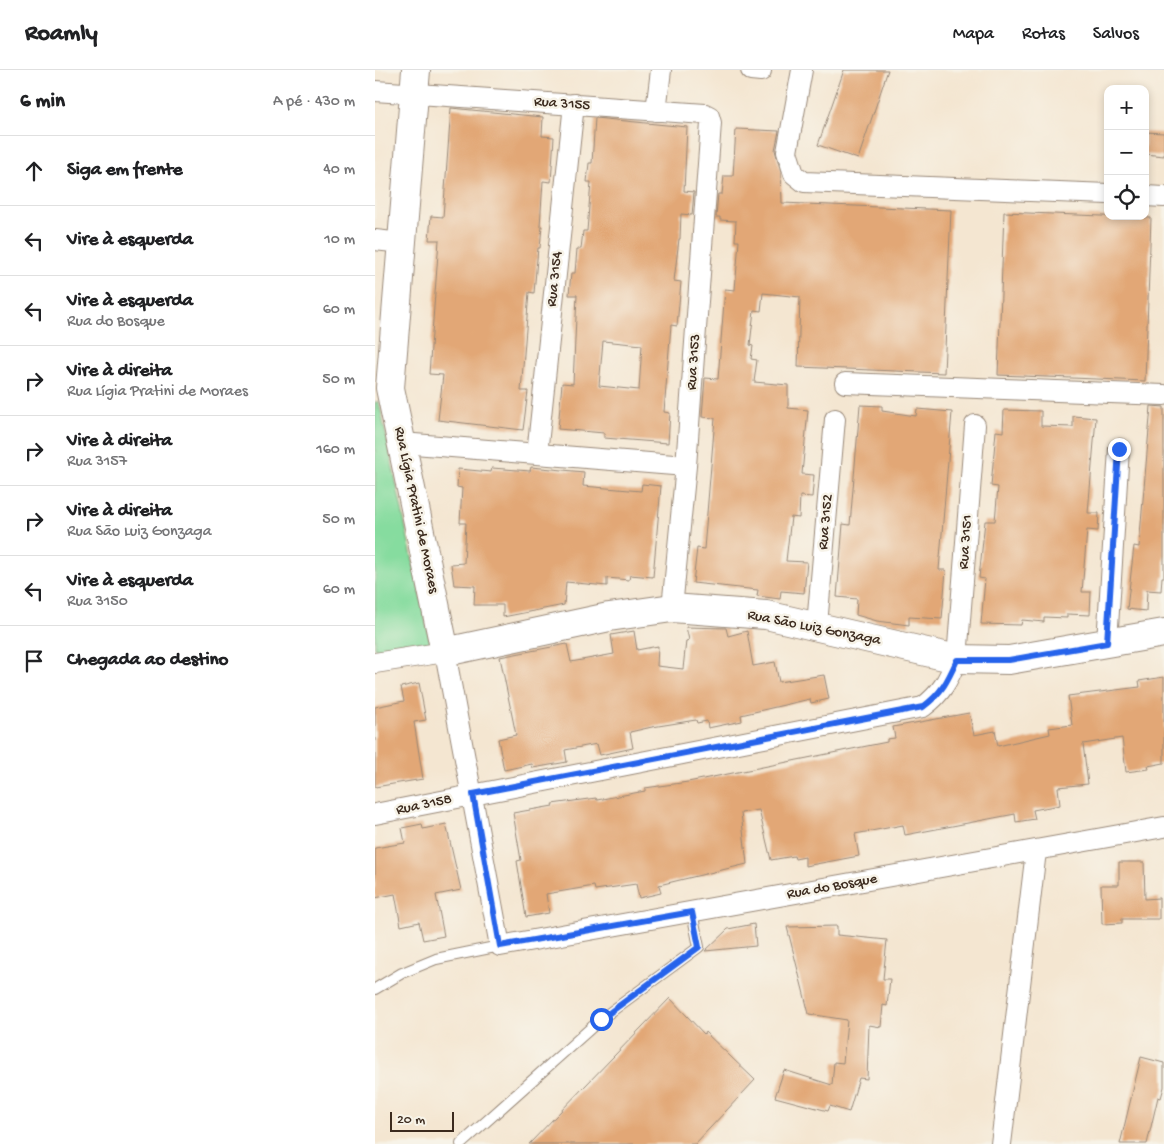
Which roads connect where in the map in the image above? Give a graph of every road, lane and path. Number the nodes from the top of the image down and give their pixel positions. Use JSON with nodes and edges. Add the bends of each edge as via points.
{"nodes":[{"id":1,"x":661,"y":70,"type":"edge"},
{"id":2,"x":802,"y":70,"type":"edge"},
{"id":3,"x":415,"y":82,"type":"edge"},
{"id":4,"x":375,"y":91,"type":"edge"},
{"id":5,"x":574,"y":104,"type":"junction"},
{"id":6,"x":656,"y":110,"type":"junction"},
{"id":7,"x":709,"y":116,"type":"joint"},
{"id":8,"x":1104,"y":194,"type":"edge"},
{"id":9,"x":1149,"y":196,"type":"edge"},
{"id":10,"x":1164,"y":197,"type":"edge"},
{"id":11,"x":375,"y":240,"type":"edge"},
{"id":12,"x":402,"y":243,"type":"junction"},
{"id":13,"x":845,"y":384,"type":"dead end"},
{"id":14,"x":383,"y":387,"type":"edge"},
{"id":15,"x":1164,"y":395,"type":"edge"},
{"id":16,"x":835,"y":419,"type":"dead end"},
{"id":17,"x":975,"y":425,"type":"dead end"},
{"id":18,"x":402,"y":443,"type":"junction"},
{"id":19,"x":1119,"y":449,"type":"dead end"},
{"id":20,"x":537,"y":454,"type":"junction"},
{"id":21,"x":686,"y":466,"type":"junction"},
{"id":22,"x":672,"y":608,"type":"junction"},
{"id":23,"x":817,"y":625,"type":"junction"},
{"id":24,"x":1164,"y":633,"type":"edge"},
{"id":25,"x":1107,"y":643,"type":"junction"},
{"id":26,"x":445,"y":652,"type":"junction"},
{"id":27,"x":957,"y":660,"type":"junction"},
{"id":28,"x":375,"y":663,"type":"edge"},
{"id":29,"x":473,"y":794,"type":"junction"},
{"id":30,"x":375,"y":814,"type":"edge"},
{"id":31,"x":1164,"y":826,"type":"edge"},
{"id":32,"x":1037,"y":851,"type":"junction"},
{"id":33,"x":692,"y":912,"type":"junction"},
{"id":34,"x":500,"y":946,"type":"junction"},
{"id":35,"x":375,"y":989,"type":"edge"},
{"id":36,"x":461,"y":1144,"type":"edge"},
{"id":37,"x":1001,"y":1144,"type":"edge"}],
"edges":[{"from":1,"to":6,"type":"street"},
{"from":2,"to":8,"type":"street","via":[[787,152],[794,174],[804,182]]},
{"from":3,"to":4,"type":"street","name":"Rua 3155"},
{"from":3,"to":5,"type":"street","name":"Rua 3155"},
{"from":3,"to":12,"type":"street","name":"Rua Lígia Pratini de Moraes"},
{"from":5,"to":6,"type":"street","name":"Rua 3155"},
{"from":5,"to":20,"type":"street","name":"Rua 3154"},
{"from":6,"to":7,"type":"street","name":"Rua 3155"},
{"from":7,"to":21,"type":"street","name":"Rua 3153","via":[[711,132]]},
{"from":9,"to":10,"type":"street"},
{"from":11,"to":12,"type":"street"},
{"from":12,"to":14,"type":"street","name":"Rua Lígia Pratini de Moraes"},
{"from":13,"to":15,"type":"street"},
{"from":14,"to":18,"type":"street","name":"Rua Lígia Pratini de Moraes"},
{"from":16,"to":23,"type":"street","name":"Rua 3152"},
{"from":17,"to":27,"type":"street","name":"Rua 3151"},
{"from":18,"to":20,"type":"street"},
{"from":18,"to":26,"type":"street","name":"Rua Lígia Pratini de Moraes"},
{"from":19,"to":25,"type":"street"},
{"from":20,"to":21,"type":"street"},
{"from":21,"to":22,"type":"street","name":"Rua 3153"},
{"from":22,"to":23,"type":"street","name":"Rua São Luiz Gonzaga","via":[[766,615]]},
{"from":22,"to":26,"type":"street","name":"Rua São Luiz Gonzaga","via":[[609,617]]},
{"from":23,"to":27,"type":"street","name":"Rua São Luiz Gonzaga"},
{"from":24,"to":25,"type":"street","name":"Rua São Luiz Gonzaga"},
{"from":25,"to":27,"type":"street","name":"Rua São Luiz Gonzaga","via":[[1009,660]]},
{"from":26,"to":28,"type":"street","name":"Rua São Luiz Gonzaga"},
{"from":26,"to":29,"type":"street","name":"Rua Lígia Pratini de Moraes"},
{"from":27,"to":29,"type":"street","name":"Rua 3151","via":[[939,696],[923,707]]},
{"from":29,"to":30,"type":"street","name":"Rua 3158"},
{"from":29,"to":34,"type":"street","name":"Rua Lígia Pratini de Moraes"},
{"from":31,"to":32,"type":"street","name":"Rua do Bosque"},
{"from":32,"to":33,"type":"street","name":"Rua do Bosque"},
{"from":32,"to":37,"type":"street"},
{"from":33,"to":34,"type":"street","name":"Rua do Bosque"},
{"from":33,"to":36,"type":"lane","via":[[699,947],[601,1019]]},
{"from":34,"to":35,"type":"lane","via":[[436,959]]}]}
